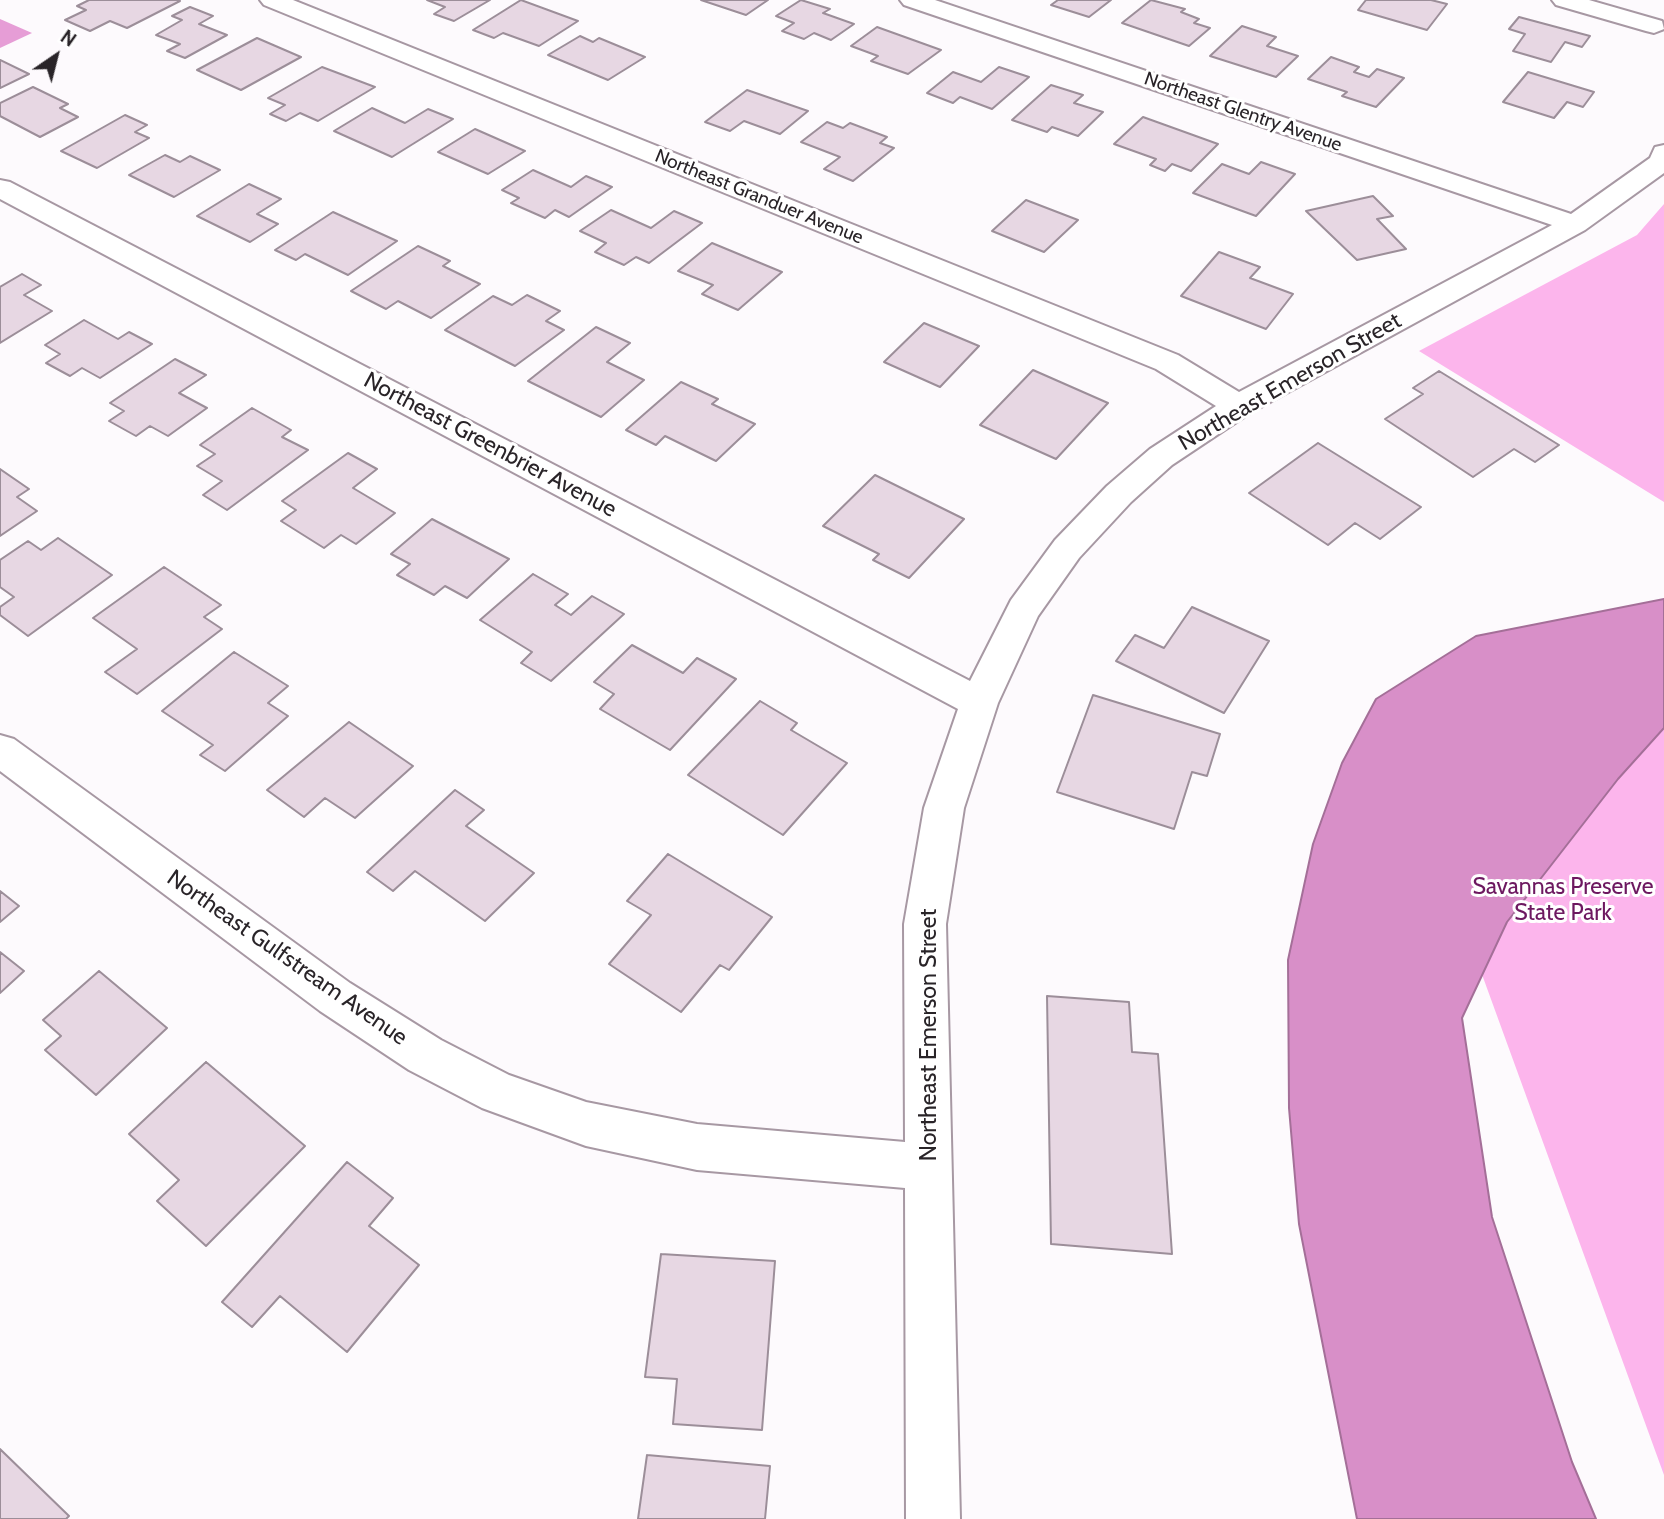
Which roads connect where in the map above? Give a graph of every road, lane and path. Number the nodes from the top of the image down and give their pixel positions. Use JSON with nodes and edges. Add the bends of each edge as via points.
{"nodes":[{"id":1,"x":272,"y":0,"type":"edge"},
{"id":2,"x":912,"y":0,"type":"edge"},
{"id":3,"x":1564,"y":0,"type":"edge"},
{"id":4,"x":1647,"y":0,"type":"edge"},
{"id":5,"x":1664,"y":153,"type":"edge"},
{"id":6,"x":0,"y":188,"type":"edge"},
{"id":7,"x":1574,"y":224,"type":"junction"},
{"id":8,"x":1239,"y":407,"type":"junction"},
{"id":9,"x":979,"y":703,"type":"junction"},
{"id":10,"x":0,"y":750,"type":"edge"},
{"id":11,"x":928,"y":1167,"type":"junction"},
{"id":12,"x":933,"y":1519,"type":"edge"}],
"edges":[{"from":1,"to":8,"type":"street","name":"Northeast Granduer Avenue","via":[[1167,362]]},
{"from":2,"to":7,"type":"street","name":"Northeast Glentry Avenue"},
{"from":3,"to":4,"type":"street","via":[[1658,36]]},
{"from":5,"to":7,"type":"street","name":"Northeast Emerson Street","via":[[1662,161]]},
{"from":6,"to":9,"type":"street","name":"Northeast Greenbrier Avenue"},
{"from":7,"to":8,"type":"street","name":"Northeast Emerson Street"},
{"from":8,"to":9,"type":"street","name":"Northeast Emerson Street","via":[[1161,457],[1067,549],[1024,608]]},
{"from":9,"to":11,"type":"street","name":"Northeast Emerson Street","via":[[944,808],[925,924]]},
{"from":10,"to":11,"type":"street","name":"Northeast Gulfstream Avenue","via":[[335,997],[425,1055],[498,1093],[586,1124],[697,1147]]},
{"from":11,"to":12,"type":"street","name":"Northeast Emerson Street"}]}
